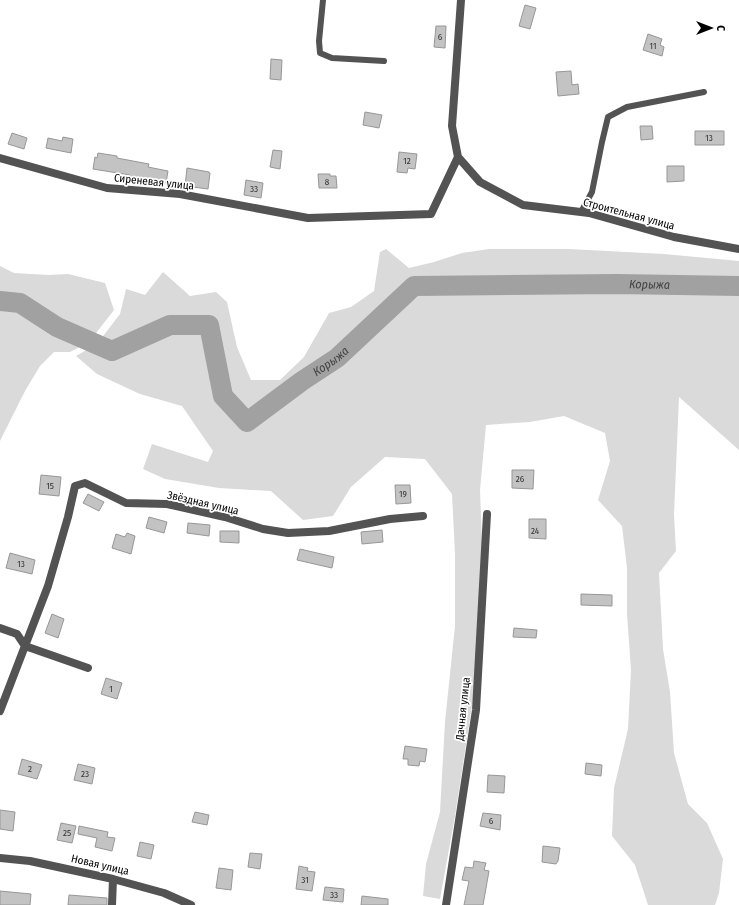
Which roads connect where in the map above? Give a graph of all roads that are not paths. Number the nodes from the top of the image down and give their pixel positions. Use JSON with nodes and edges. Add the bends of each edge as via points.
{"nodes":[{"id":1,"x":323,"y":0,"type":"edge"},
{"id":2,"x":461,"y":0,"type":"edge"},
{"id":3,"x":384,"y":60,"type":"dead end"},
{"id":4,"x":704,"y":92,"type":"dead end"},
{"id":5,"x":458,"y":157,"type":"junction"},
{"id":6,"x":0,"y":158,"type":"edge"},
{"id":7,"x":581,"y":212,"type":"junction"},
{"id":8,"x":739,"y":249,"type":"edge"},
{"id":9,"x":487,"y":514,"type":"dead end"},
{"id":10,"x":423,"y":516,"type":"dead end"},
{"id":11,"x":0,"y":628,"type":"edge"},
{"id":12,"x":25,"y":646,"type":"junction"},
{"id":13,"x":88,"y":668,"type":"dead end"},
{"id":14,"x":0,"y":711,"type":"edge"},
{"id":15,"x":0,"y":858,"type":"edge"},
{"id":16,"x":112,"y":879,"type":"junction"},
{"id":17,"x":112,"y":905,"type":"edge"},
{"id":18,"x":191,"y":905,"type":"edge"},
{"id":19,"x":446,"y":905,"type":"edge"}],
"edges":[{"from":1,"to":3,"type":"lane","via":[[320,53],[332,58]]},
{"from":2,"to":5,"type":"street","via":[[452,126]]},
{"from":4,"to":7,"type":"lane","via":[[627,107],[608,117],[592,192]]},
{"from":5,"to":6,"type":"street","name":"Сиреневая улица","via":[[431,214],[308,218],[180,194],[107,188]]},
{"from":5,"to":7,"type":"street","name":"Строительная улица","via":[[480,182],[523,205]]},
{"from":7,"to":8,"type":"street","name":"Строительная улица","via":[[674,237]]},
{"from":9,"to":19,"type":"street","name":"Дачная улица","via":[[476,710]]},
{"from":10,"to":12,"type":"street","name":"Звёздная улица","via":[[390,519],[329,531],[288,533],[167,504],[126,503],[85,483],[75,486],[48,586]]},
{"from":11,"to":12,"type":"street","via":[[17,634]]},
{"from":12,"to":13,"type":"street"},
{"from":12,"to":14,"type":"street","name":"Звёздная улица"},
{"from":15,"to":16,"type":"street","name":"Новая улица","via":[[30,861]]},
{"from":16,"to":17,"type":"street"},
{"from":16,"to":18,"type":"street","name":"Новая улица","via":[[164,893]]}]}
